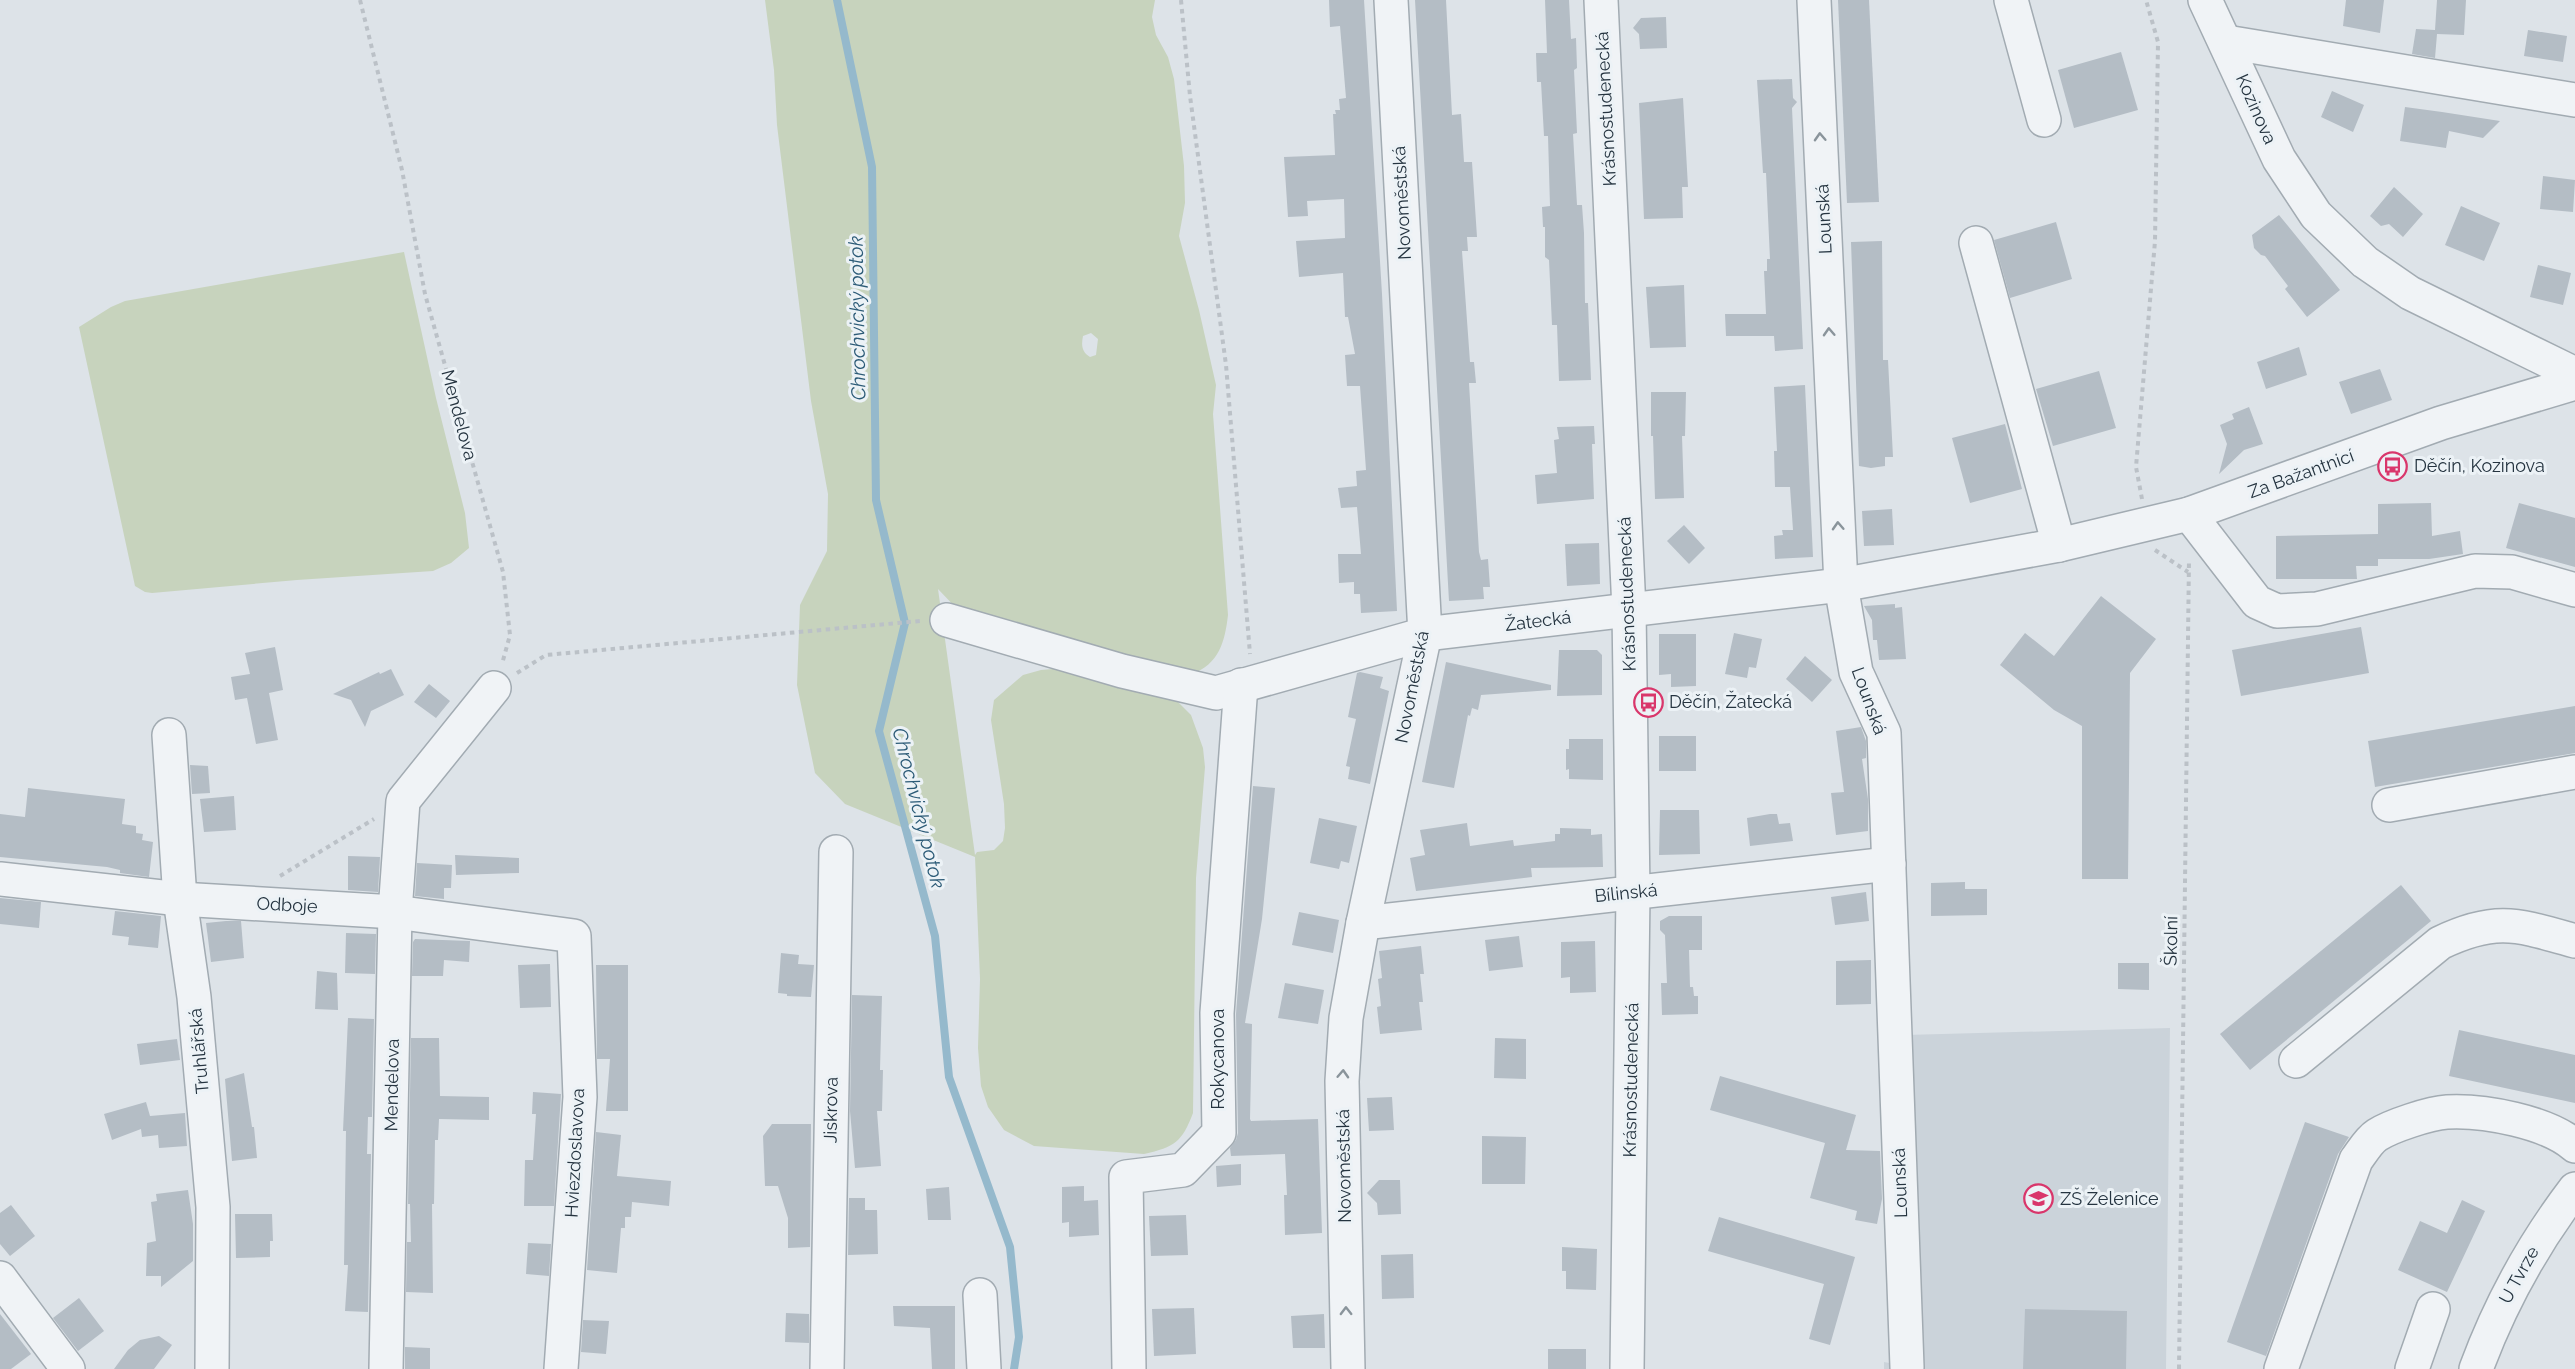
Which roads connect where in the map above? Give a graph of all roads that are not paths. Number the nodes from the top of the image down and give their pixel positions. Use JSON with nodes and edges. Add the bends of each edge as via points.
{"nodes":[{"id":1,"x":1391,"y":0,"type":"edge"},
{"id":2,"x":1601,"y":0,"type":"edge"},
{"id":3,"x":1814,"y":0,"type":"edge"},
{"id":4,"x":2011,"y":0,"type":"edge"},
{"id":5,"x":2205,"y":0,"type":"edge"},
{"id":6,"x":2226,"y":42,"type":"junction"},
{"id":7,"x":2575,"y":100,"type":"edge"},
{"id":8,"x":2044,"y":120,"type":"dead end"},
{"id":9,"x":1976,"y":243,"type":"dead end"},
{"id":10,"x":2575,"y":374,"type":"edge"},
{"id":11,"x":2575,"y":383,"type":"edge"},
{"id":12,"x":2189,"y":514,"type":"junction"},
{"id":13,"x":2059,"y":545,"type":"junction"},
{"id":14,"x":1841,"y":585,"type":"junction"},
{"id":15,"x":2575,"y":590,"type":"edge"},
{"id":16,"x":1629,"y":610,"type":"junction"},
{"id":17,"x":934,"y":621,"type":"road end"},
{"id":18,"x":1425,"y":634,"type":"junction"},
{"id":19,"x":1241,"y":685,"type":"junction"},
{"id":20,"x":494,"y":688,"type":"road end"},
{"id":21,"x":169,"y":735,"type":"dead end"},
{"id":22,"x":2575,"y":772,"type":"edge"},
{"id":23,"x":2389,"y":805,"type":"dead end"},
{"id":24,"x":836,"y":852,"type":"dead end"},
{"id":25,"x":1889,"y":864,"type":"junction"},
{"id":26,"x":0,"y":879,"type":"edge"},
{"id":27,"x":1633,"y":893,"type":"junction"},
{"id":28,"x":180,"y":899,"type":"junction"},
{"id":29,"x":395,"y":912,"type":"junction"},
{"id":30,"x":1363,"y":923,"type":"junction"},
{"id":31,"x":574,"y":936,"type":"joint"},
{"id":32,"x":2575,"y":941,"type":"edge"},
{"id":33,"x":2296,"y":1061,"type":"dead end"},
{"id":34,"x":2575,"y":1146,"type":"edge"},
{"id":35,"x":2575,"y":1189,"type":"edge"},
{"id":36,"x":0,"y":1278,"type":"edge"},
{"id":37,"x":980,"y":1295,"type":"dead end"},
{"id":38,"x":2433,"y":1309,"type":"dead end"},
{"id":39,"x":1907,"y":1367,"type":"dead end"},
{"id":40,"x":68,"y":1369,"type":"edge"},
{"id":41,"x":212,"y":1369,"type":"edge"},
{"id":42,"x":386,"y":1369,"type":"edge"},
{"id":43,"x":561,"y":1369,"type":"edge"},
{"id":44,"x":827,"y":1369,"type":"edge"},
{"id":45,"x":984,"y":1369,"type":"edge"},
{"id":46,"x":1129,"y":1369,"type":"edge"},
{"id":47,"x":1348,"y":1369,"type":"edge"},
{"id":48,"x":1628,"y":1369,"type":"edge"},
{"id":49,"x":2281,"y":1369,"type":"edge"},
{"id":50,"x":2412,"y":1369,"type":"edge"},
{"id":51,"x":2476,"y":1369,"type":"edge"}],
"edges":[{"from":1,"to":18,"type":"street","name":"Novoměstská"},
{"from":2,"to":16,"type":"street","name":"Krásnostudenecká"},
{"from":14,"to":3,"type":"street","name":"Lounská","one_way":true},
{"from":4,"to":8,"type":"street"},
{"from":5,"to":6,"type":"street"},
{"from":6,"to":7,"type":"street","name":"Kozinova"},
{"from":6,"to":10,"type":"street","name":"Kozinova","via":[[2279,159],[2316,215],[2366,262],[2410,293]]},
{"from":9,"to":13,"type":"street"},
{"from":11,"to":12,"type":"street","name":"Za Bažantnicí","via":[[2441,423]]},
{"from":12,"to":13,"type":"street","name":"Za Bažantnicí"},
{"from":12,"to":15,"type":"street","via":[[2257,602],[2277,611],[2317,609],[2475,571],[2512,572]]},
{"from":13,"to":14,"type":"street","name":"Za Bažantnicí"},
{"from":14,"to":16,"type":"street","name":"Žatecká"},
{"from":14,"to":25,"type":"street","name":"Lounská","via":[[1856,672],[1884,732]]},
{"from":16,"to":18,"type":"street","name":"Žatecká"},
{"from":16,"to":27,"type":"street","name":"Krásnostudenecká"},
{"from":17,"to":19,"type":"street","name":"Žatecká","via":[[1216,693]]},
{"from":18,"to":19,"type":"street","name":"Žatecká"},
{"from":18,"to":30,"type":"street","name":"Novoměstská"},
{"from":19,"to":46,"type":"street","name":"Rokycanova","via":[[1217,1013],[1219,1133],[1183,1170],[1126,1177]]},
{"from":20,"to":29,"type":"street","name":"Mendelova","via":[[403,801]]},
{"from":21,"to":28,"type":"street","name":"Truhlářská"},
{"from":22,"to":23,"type":"street"},
{"from":24,"to":44,"type":"street","name":"Jiskrova"},
{"from":25,"to":27,"type":"street","name":"Bílinská"},
{"from":25,"to":39,"type":"street","name":"Lounská"},
{"from":26,"to":28,"type":"street","name":"Odboje"},
{"from":27,"to":30,"type":"street","name":"Bílinská"},
{"from":27,"to":48,"type":"street","name":"Krásnostudenecká"},
{"from":28,"to":29,"type":"street","name":"Odboje"},
{"from":28,"to":41,"type":"street","name":"Truhlářská","via":[[194,997],[213,1207]]},
{"from":29,"to":31,"type":"street","name":"Odboje"},
{"from":29,"to":42,"type":"street","name":"Mendelova"},
{"from":47,"to":30,"type":"street","name":"Novoměstská","one_way":true,"via":[[1342,1081],[1346,1018]]},
{"from":31,"to":43,"type":"street","name":"Hviezdoslavova","via":[[580,1097]]},
{"from":32,"to":33,"type":"street","via":[[2504,924],[2466,931],[2440,944]]},
{"from":34,"to":49,"type":"street","via":[[2563,1136],[2498,1116],[2446,1112],[2376,1136],[2356,1160]]},
{"from":35,"to":51,"type":"street","name":"U Tvrze","via":[[2545,1229],[2504,1302]]},
{"from":36,"to":40,"type":"street"},
{"from":37,"to":45,"type":"street"},
{"from":38,"to":50,"type":"street"}]}
